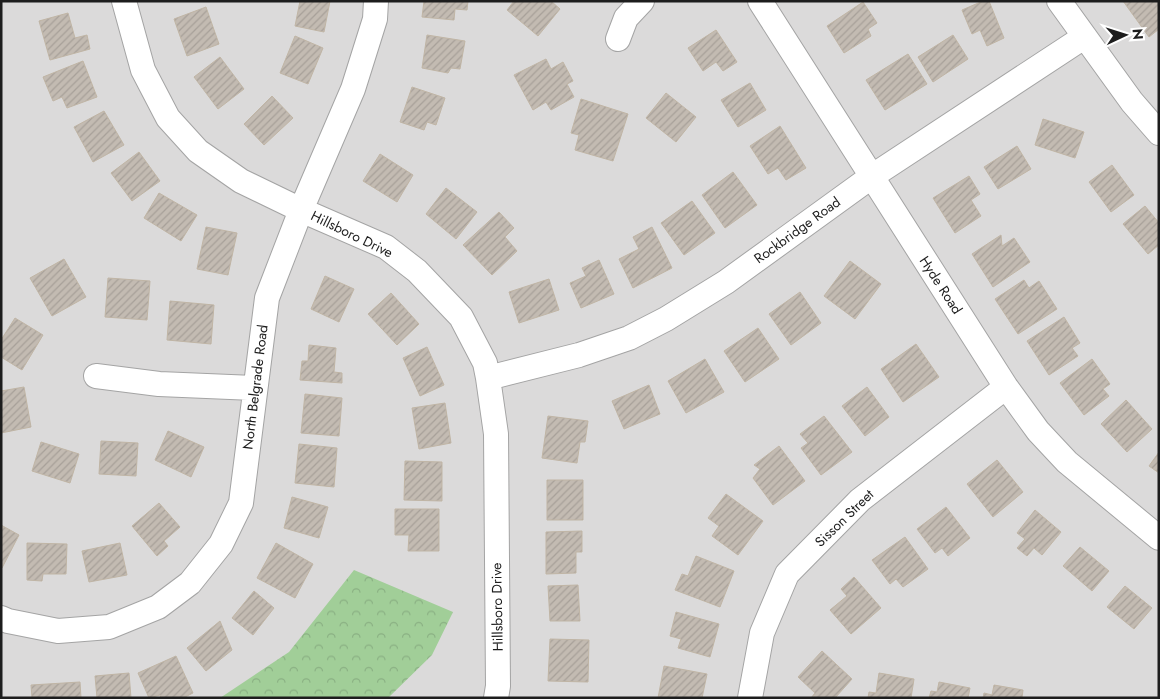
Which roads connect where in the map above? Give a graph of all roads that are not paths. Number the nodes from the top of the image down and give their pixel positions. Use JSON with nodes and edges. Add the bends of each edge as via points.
{"nodes":[{"id":1,"x":124,"y":1,"type":"edge"},
{"id":2,"x":376,"y":1,"type":"edge"},
{"id":3,"x":642,"y":1,"type":"edge"},
{"id":4,"x":760,"y":1,"type":"edge"},
{"id":5,"x":1059,"y":1,"type":"edge"},
{"id":6,"x":1084,"y":38,"type":"junction"},
{"id":7,"x":618,"y":39,"type":"dead end"},
{"id":8,"x":1159,"y":133,"type":"edge"},
{"id":9,"x":871,"y":177,"type":"junction"},
{"id":10,"x":301,"y":210,"type":"junction"},
{"id":11,"x":96,"y":376,"type":"dead end"},
{"id":12,"x":488,"y":378,"type":"junction"},
{"id":13,"x":1006,"y":387,"type":"junction"},
{"id":14,"x":254,"y":388,"type":"junction"},
{"id":15,"x":1159,"y":538,"type":"edge"},
{"id":16,"x":3,"y":626,"type":"edge"},
{"id":17,"x":496,"y":698,"type":"edge"},
{"id":18,"x":750,"y":698,"type":"edge"}],
"edges":[{"from":1,"to":10,"type":"street","name":"Hillsboro Drive","via":[[143,70],[168,118],[198,151],[241,181]]},
{"from":2,"to":10,"type":"street","name":"North Belgrade Road","via":[[375,19],[353,89]]},
{"from":3,"to":7,"type":"street","via":[[626,18]]},
{"from":4,"to":9,"type":"street","name":"Hyde Road"},
{"from":5,"to":6,"type":"street"},
{"from":6,"to":8,"type":"street"},
{"from":6,"to":9,"type":"street","name":"Rockbridge Road"},
{"from":9,"to":12,"type":"street","name":"Rockbridge Road","via":[[726,282],[666,319],[629,338],[579,355]]},
{"from":9,"to":13,"type":"street","name":"Hyde Road"},
{"from":10,"to":12,"type":"street","name":"Hillsboro Drive","via":[[386,248],[418,271],[461,317],[485,363]]},
{"from":10,"to":14,"type":"street","name":"North Belgrade Road","via":[[267,298]]},
{"from":11,"to":14,"type":"street","via":[[159,384]]},
{"from":12,"to":17,"type":"street","name":"Hillsboro Drive","via":[[496,434]]},
{"from":13,"to":15,"type":"street","name":"Hyde Road","via":[[1038,431],[1067,462]]},
{"from":13,"to":18,"type":"street","name":"Sisson Street","via":[[860,500],[787,574],[762,633]]},
{"from":14,"to":16,"type":"street","name":"North Belgrade Road","via":[[241,503],[221,544],[190,583],[158,607],[109,627],[58,631]]}]}
